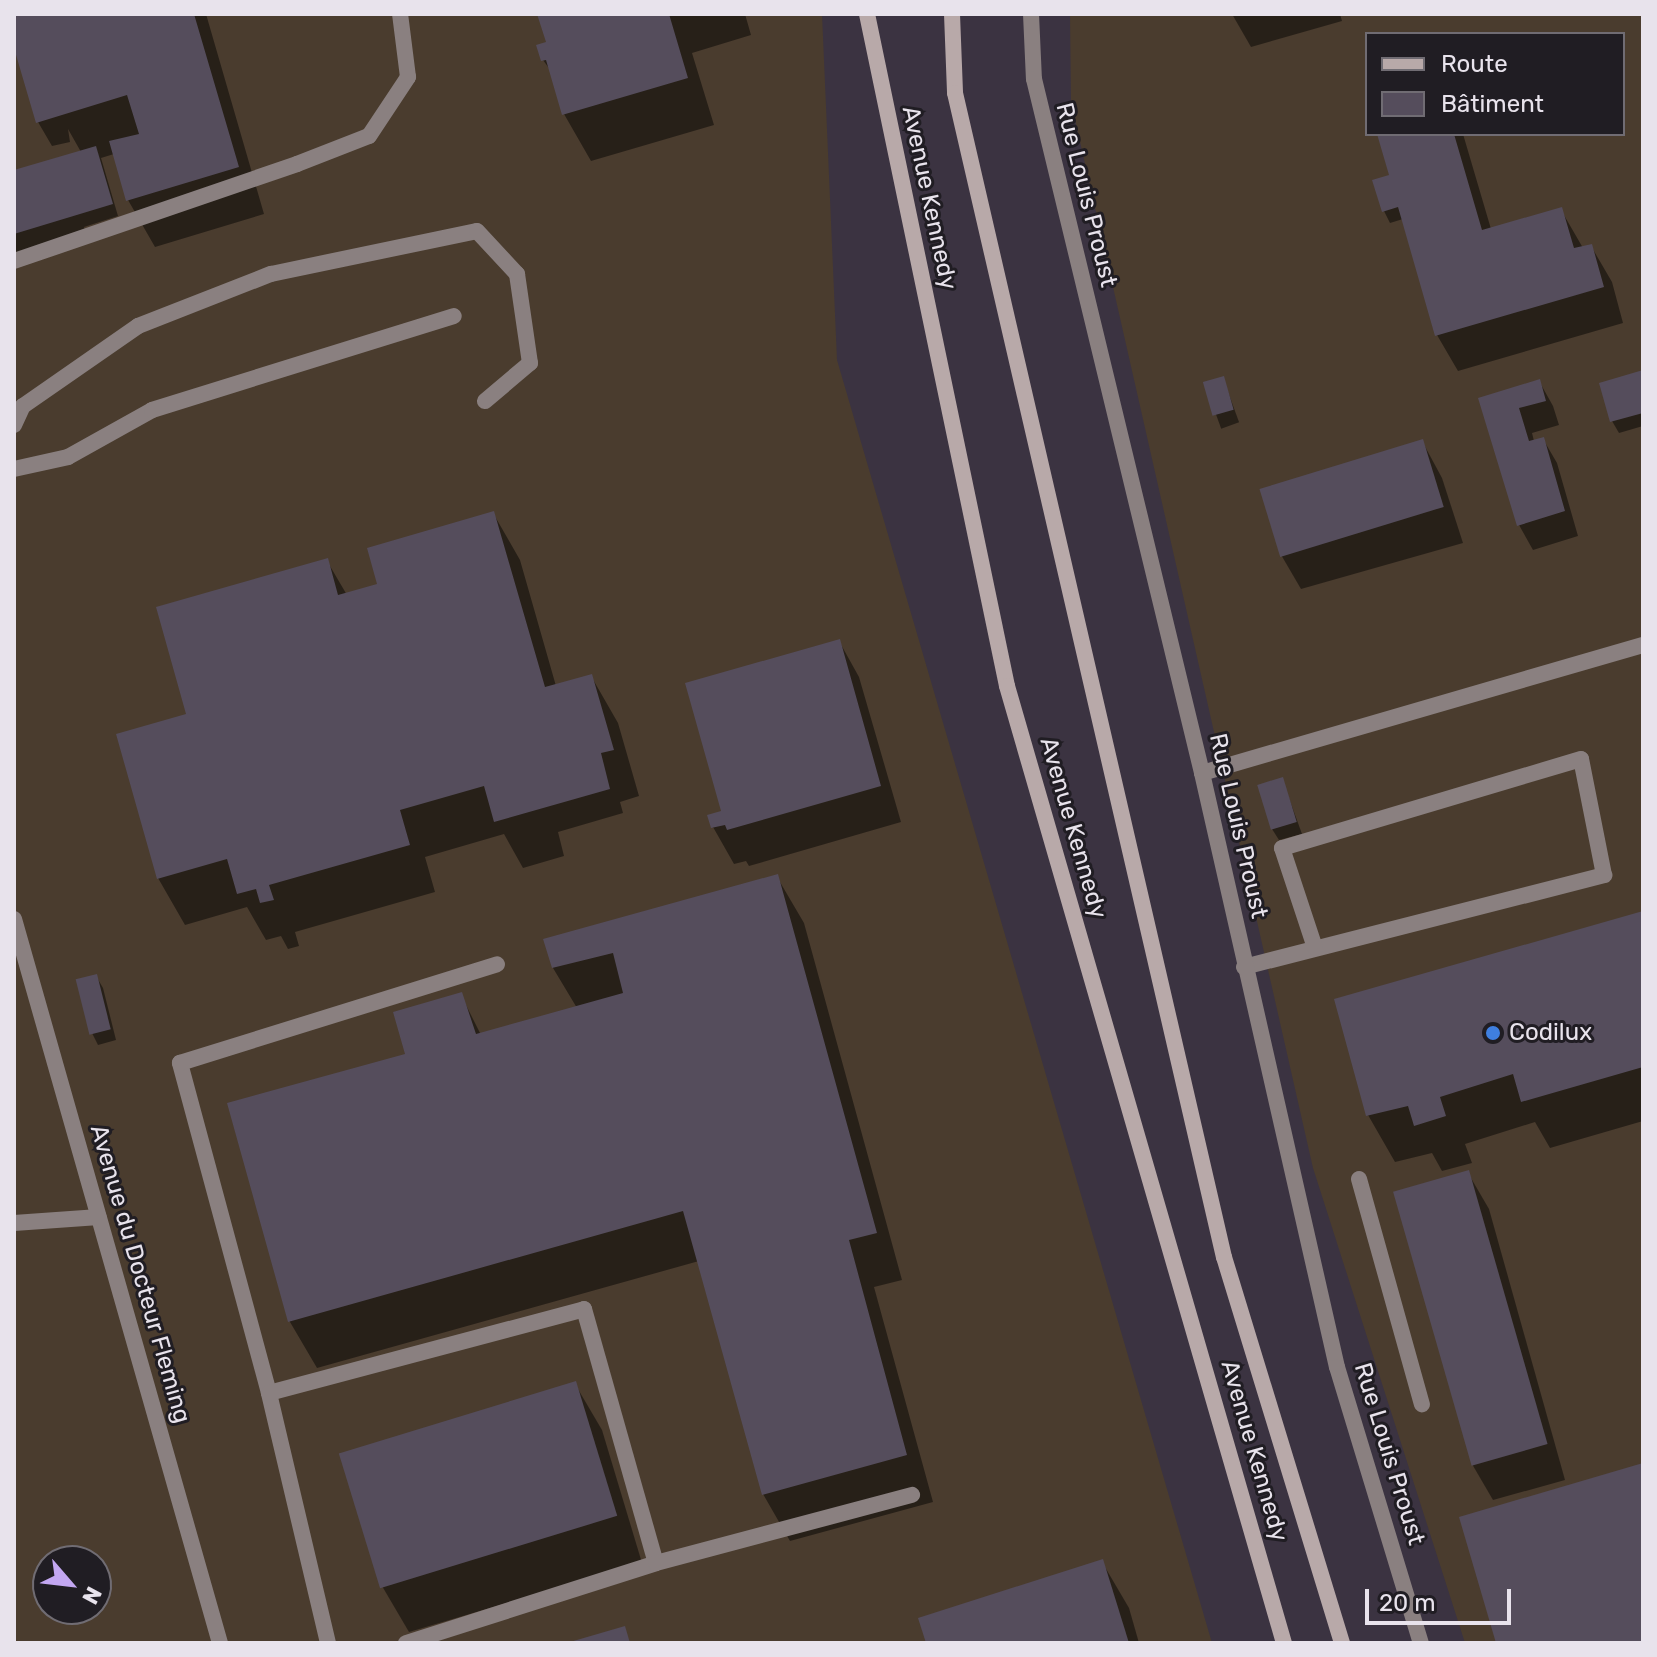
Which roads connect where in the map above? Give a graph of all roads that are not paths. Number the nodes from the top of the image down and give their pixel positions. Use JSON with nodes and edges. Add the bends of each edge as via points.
{"nodes":[{"id":1,"x":400,"y":14,"type":"edge"},
{"id":2,"x":867,"y":14,"type":"edge"},
{"id":3,"x":952,"y":14,"type":"edge"},
{"id":4,"x":1031,"y":14,"type":"edge"},
{"id":5,"x":14,"y":261,"type":"edge"},
{"id":6,"x":454,"y":316,"type":"dead end"},
{"id":7,"x":485,"y":401,"type":"dead end"},
{"id":8,"x":14,"y":425,"type":"edge"},
{"id":9,"x":14,"y":469,"type":"edge"},
{"id":10,"x":1643,"y":645,"type":"edge"},
{"id":11,"x":1202,"y":773,"type":"junction"},
{"id":12,"x":14,"y":919,"type":"edge"},
{"id":13,"x":1315,"y":948,"type":"junction"},
{"id":14,"x":497,"y":964,"type":"dead end"},
{"id":15,"x":1244,"y":967,"type":"junction"},
{"id":16,"x":1359,"y":1179,"type":"dead end"},
{"id":17,"x":99,"y":1217,"type":"junction"},
{"id":18,"x":14,"y":1223,"type":"edge"},
{"id":19,"x":269,"y":1393,"type":"junction"},
{"id":20,"x":1422,"y":1404,"type":"dead end"},
{"id":21,"x":912,"y":1495,"type":"dead end"},
{"id":22,"x":656,"y":1563,"type":"junction"},
{"id":23,"x":220,"y":1643,"type":"edge"},
{"id":24,"x":328,"y":1643,"type":"edge"},
{"id":25,"x":406,"y":1643,"type":"edge"},
{"id":26,"x":1284,"y":1643,"type":"edge"},
{"id":27,"x":1342,"y":1643,"type":"edge"},
{"id":28,"x":1421,"y":1643,"type":"edge"}],
"edges":[{"from":1,"to":5,"type":"street","via":[[408,77],[369,136]]},
{"from":2,"to":26,"type":"main road","name":"Avenue Kennedy","via":[[1007,686]]},
{"from":3,"to":27,"type":"main road","name":"Avenue Kennedy","via":[[955,93],[1224,1257]]},
{"from":4,"to":11,"type":"street","name":"Rue Louis Proust","via":[[1034,79]]},
{"from":6,"to":9,"type":"street","via":[[152,410],[68,457]]},
{"from":7,"to":8,"type":"street","via":[[530,363],[517,274],[477,231],[271,274],[138,326],[23,406]]},
{"from":10,"to":11,"type":"street"},
{"from":11,"to":15,"type":"street","name":"Rue Louis Proust"},
{"from":12,"to":17,"type":"street","name":"Avenue du Docteur Fleming"},
{"from":13,"to":13,"type":"street","via":[[1604,875],[1581,759],[1282,848]]},
{"from":13,"to":15,"type":"street"},
{"from":14,"to":19,"type":"street","via":[[180,1063]]},
{"from":15,"to":28,"type":"street","name":"Rue Louis Proust","via":[[1337,1367]]},
{"from":16,"to":20,"type":"street"},
{"from":17,"to":18,"type":"street"},
{"from":17,"to":23,"type":"street","name":"Avenue du Docteur Fleming"},
{"from":19,"to":22,"type":"street","via":[[584,1309]]},
{"from":19,"to":24,"type":"street"},
{"from":21,"to":22,"type":"street"},
{"from":22,"to":25,"type":"street"}]}
